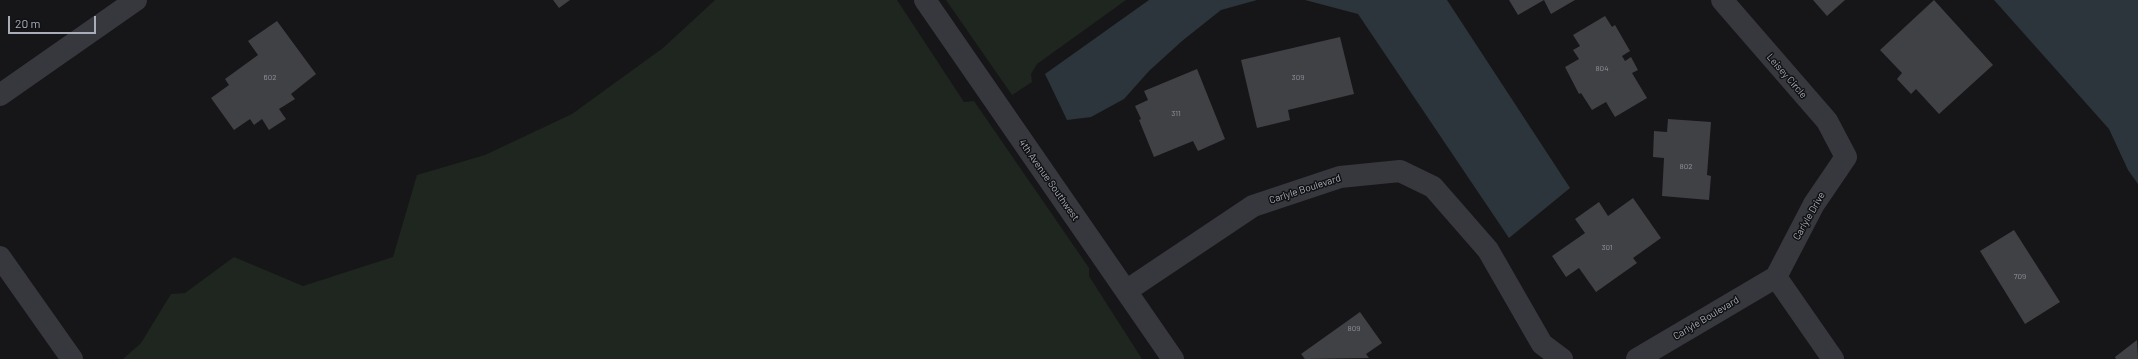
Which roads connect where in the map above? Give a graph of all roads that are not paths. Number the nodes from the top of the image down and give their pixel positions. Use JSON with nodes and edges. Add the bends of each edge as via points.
{"nodes":[{"id":1,"x":136,"y":0,"type":"edge"},
{"id":2,"x":925,"y":0,"type":"edge"},
{"id":3,"x":1722,"y":0,"type":"edge"},
{"id":4,"x":0,"y":95,"type":"edge"},
{"id":5,"x":1846,"y":157,"type":"joint"},
{"id":6,"x":0,"y":257,"type":"edge"},
{"id":7,"x":1776,"y":277,"type":"junction"},
{"id":8,"x":1126,"y":291,"type":"junction"},
{"id":9,"x":72,"y":359,"type":"edge"},
{"id":10,"x":1173,"y":359,"type":"edge"},
{"id":11,"x":1562,"y":359,"type":"edge"},
{"id":12,"x":1637,"y":359,"type":"edge"},
{"id":13,"x":1832,"y":359,"type":"edge"}],
"edges":[{"from":1,"to":4,"type":"street"},
{"from":2,"to":8,"type":"street","name":"4th Avenue Southwest"},
{"from":3,"to":5,"type":"street","name":"Leisey Circle","via":[[1827,121]]},
{"from":5,"to":7,"type":"street","name":"Carlyle Drive","via":[[1814,204]]},
{"from":6,"to":9,"type":"street"},
{"from":7,"to":12,"type":"street","name":"Carlyle Boulevard"},
{"from":7,"to":13,"type":"street"},
{"from":8,"to":10,"type":"street","name":"4th Avenue Southwest"},
{"from":8,"to":11,"type":"street","name":"Carlyle Boulevard","via":[[1253,206],[1340,177],[1400,171],[1433,187],[1488,250],[1542,344]]}]}
